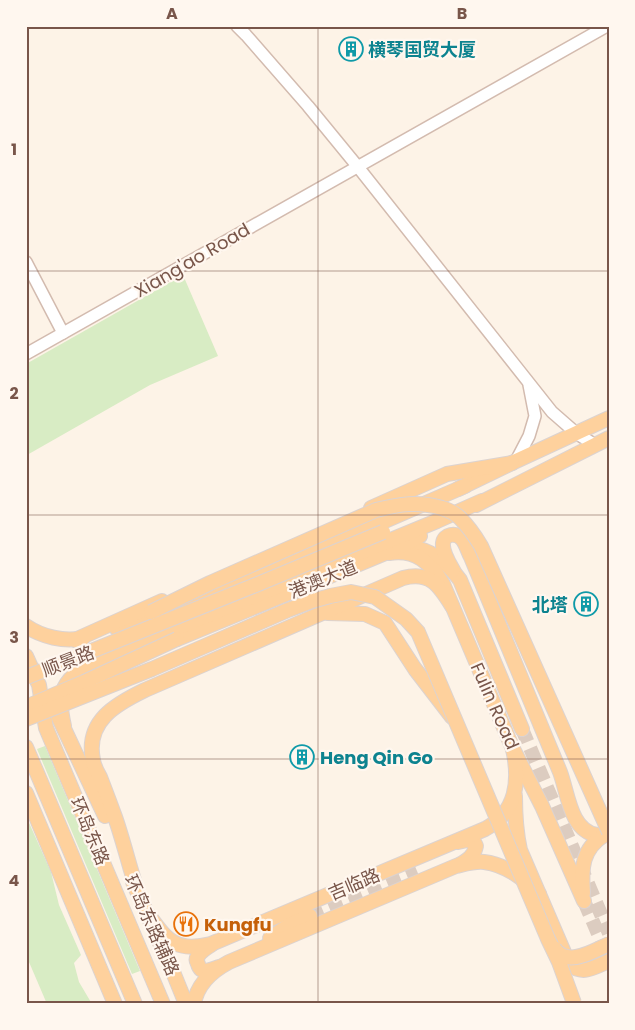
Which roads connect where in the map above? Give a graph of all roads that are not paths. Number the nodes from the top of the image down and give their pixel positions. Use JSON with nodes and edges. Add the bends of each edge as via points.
{"nodes":[{"id":1,"x":237,"y":26,"type":"edge"},
{"id":2,"x":607,"y":26,"type":"edge"},
{"id":3,"x":358,"y":167,"type":"junction"},
{"id":4,"x":26,"y":262,"type":"edge"},
{"id":5,"x":63,"y":333,"type":"junction"},
{"id":6,"x":26,"y":354,"type":"edge"},
{"id":7,"x":529,"y":384,"type":"junction"},
{"id":8,"x":609,"y":418,"type":"edge"},
{"id":9,"x":576,"y":433,"type":"junction"},
{"id":10,"x":609,"y":438,"type":"edge"},
{"id":11,"x":595,"y":445,"type":"junction"},
{"id":12,"x":514,"y":462,"type":"junction"},
{"id":13,"x":465,"y":486,"type":"junction"},
{"id":14,"x":482,"y":501,"type":"junction"},
{"id":15,"x":402,"y":546,"type":"junction"},
{"id":16,"x":376,"y":557,"type":"junction"},
{"id":17,"x":453,"y":570,"type":"junction"},
{"id":18,"x":452,"y":606,"type":"junction"},
{"id":19,"x":321,"y":613,"type":"junction"},
{"id":20,"x":148,"y":616,"type":"junction"},
{"id":21,"x":26,"y":626,"type":"edge"},
{"id":22,"x":80,"y":639,"type":"junction"},
{"id":23,"x":177,"y":639,"type":"junction"},
{"id":24,"x":109,"y":645,"type":"joint"},
{"id":25,"x":26,"y":656,"type":"edge"},
{"id":26,"x":26,"y":677,"type":"edge"},
{"id":27,"x":161,"y":683,"type":"junction"},
{"id":28,"x":39,"y":685,"type":"junction"},
{"id":29,"x":26,"y":697,"type":"edge"},
{"id":30,"x":26,"y":707,"type":"edge"},
{"id":31,"x":26,"y":719,"type":"edge"},
{"id":32,"x":458,"y":725,"type":"junction"},
{"id":33,"x":64,"y":726,"type":"junction"},
{"id":34,"x":522,"y":729,"type":"tunnel mouth"},
{"id":35,"x":26,"y":747,"type":"edge"},
{"id":36,"x":513,"y":749,"type":"junction"},
{"id":37,"x":516,"y":785,"type":"junction"},
{"id":38,"x":26,"y":793,"type":"edge"},
{"id":39,"x":607,"y":829,"type":"edge"},
{"id":40,"x":453,"y":843,"type":"junction"},
{"id":41,"x":456,"y":866,"type":"junction"},
{"id":42,"x":137,"y":890,"type":"junction"},
{"id":43,"x":539,"y":894,"type":"junction"},
{"id":44,"x":147,"y":913,"type":"junction"},
{"id":45,"x":310,"y":916,"type":"tunnel mouth"},
{"id":46,"x":548,"y":939,"type":"junction"},
{"id":47,"x":211,"y":944,"type":"junction"},
{"id":48,"x":609,"y":944,"type":"edge"},
{"id":49,"x":242,"y":956,"type":"junction"},
{"id":50,"x":609,"y":961,"type":"edge"},
{"id":51,"x":559,"y":962,"type":"junction"},
{"id":52,"x":220,"y":967,"type":"junction"},
{"id":53,"x":609,"y":970,"type":"edge"},
{"id":54,"x":574,"y":1003,"type":"edge"},
{"id":55,"x":115,"y":1004,"type":"edge"},
{"id":56,"x":135,"y":1004,"type":"edge"},
{"id":57,"x":163,"y":1004,"type":"edge"},
{"id":58,"x":186,"y":1004,"type":"edge"},
{"id":59,"x":194,"y":1004,"type":"edge"}],
"edges":[{"from":1,"to":3,"type":"street"},
{"from":2,"to":3,"type":"street","name":"Xiang'ao Road"},
{"from":3,"to":5,"type":"street","name":"Xiang'ao Road"},
{"from":3,"to":7,"type":"street"},
{"from":4,"to":5,"type":"street"},
{"from":5,"to":6,"type":"street","name":"Xiang'ao Road"},
{"from":7,"to":9,"type":"street","via":[[552,412]]},
{"from":7,"to":12,"type":"street","via":[[535,416],[529,436]]},
{"from":8,"to":9,"type":"main road","name":"港澳大道"},
{"from":9,"to":11,"type":"street"},
{"from":9,"to":12,"type":"main road","name":"港澳大道"},
{"from":10,"to":11,"type":"main road","name":"港澳大道"},
{"from":11,"to":14,"type":"main road","name":"港澳大道"},
{"from":12,"to":13,"type":"main road","name":"港澳大道"},
{"from":12,"to":22,"type":"main road","via":[[447,474]]},
{"from":13,"to":20,"type":"main road","via":[[219,592]]},
{"from":13,"to":24,"type":"main road","name":"港澳大道","bridge":true,"via":[[383,532]]},
{"from":14,"to":15,"type":"main road","name":"港澳大道"},
{"from":14,"to":33,"type":"main road","via":[[79,670],[66,684],[61,698]]},
{"from":15,"to":16,"type":"main road","name":"港澳大道"},
{"from":15,"to":17,"type":"main road","name":"Fulin Road","via":[[433,554]]},
{"from":16,"to":18,"type":"main road","name":"Fulin Road","via":[[402,552],[417,556],[438,575]]},
{"from":16,"to":23,"type":"main road","name":"港澳大道"},
{"from":17,"to":34,"type":"main road","name":"Fulin Road"},
{"from":17,"to":39,"type":"main road","name":"Fulin Road","via":[[443,543],[445,538],[456,535],[471,557],[560,772],[572,814],[583,829],[596,835]]},
{"from":18,"to":19,"type":"main road","via":[[435,583],[413,575]]},
{"from":18,"to":36,"type":"main road","name":"Fulin Road"},
{"from":19,"to":27,"type":"main road"},
{"from":19,"to":32,"type":"main road","via":[[365,614],[385,623]]},
{"from":20,"to":22,"type":"main road"},
{"from":20,"to":27,"type":"main road","via":[[140,644],[142,660],[149,675]]},
{"from":20,"to":39,"type":"main road","bridge":true,"via":[[210,583],[376,510],[416,503],[448,510],[458,516],[481,546]]},
{"from":21,"to":22,"type":"main road","via":[[61,640]]},
{"from":23,"to":29,"type":"main road","name":"港澳大道","bridge":true},
{"from":23,"to":30,"type":"main road","bridge":true},
{"from":24,"to":26,"type":"main road","name":"顺景路","bridge":true},
{"from":25,"to":28,"type":"main road","name":"环岛东路"},
{"from":27,"to":42,"type":"main road","via":[[125,699],[108,711],[99,722],[93,738],[93,760]]},
{"from":28,"to":33,"type":"main road","name":"环岛东路辅路"},
{"from":28,"to":57,"type":"main road","name":"环岛东路","via":[[46,728]]},
{"from":31,"to":32,"type":"main road","bridge":true,"via":[[288,610],[351,592],[375,597],[406,619],[418,632]]},
{"from":32,"to":46,"type":"main road","bridge":true},
{"from":33,"to":42,"type":"main road","name":"环岛东路辅路"},
{"from":35,"to":56,"type":"main road","name":"环岛东路"},
{"from":36,"to":37,"type":"main road","name":"吉临路","via":[[517,766]]},
{"from":36,"to":39,"type":"main road","name":"Fulin Road","via":[[584,901],[582,882],[586,855]]},
{"from":37,"to":40,"type":"main road","name":"吉临路","via":[[504,814],[494,824]]},
{"from":37,"to":43,"type":"main road","via":[[516,832],[520,850]]},
{"from":38,"to":55,"type":"main road"},
{"from":40,"to":41,"type":"main road","via":[[467,840],[476,846],[470,858]]},
{"from":40,"to":47,"type":"main road","name":"吉临路"},
{"from":41,"to":43,"type":"main road","name":"吉临路","via":[[483,862],[495,864],[515,872]]},
{"from":41,"to":49,"type":"main road","name":"吉临路"},
{"from":42,"to":44,"type":"main road","name":"环岛东路辅路"},
{"from":43,"to":50,"type":"main road","via":[[574,969],[583,971]]},
{"from":44,"to":47,"type":"main road","name":"吉临路","via":[[162,933],[180,945],[190,948]]},
{"from":44,"to":58,"type":"main road","name":"环岛东路辅路"},
{"from":45,"to":49,"type":"main road","via":[[291,924]]},
{"from":46,"to":48,"type":"main road","bridge":true,"via":[[557,953],[569,958]]},
{"from":46,"to":51,"type":"main road","bridge":true},
{"from":47,"to":52,"type":"main road","via":[[199,954],[198,966],[208,971]]},
{"from":49,"to":52,"type":"main road","name":"吉临路"},
{"from":51,"to":53,"type":"main road","bridge":true,"via":[[566,972],[582,980]]},
{"from":51,"to":54,"type":"main road","bridge":true},
{"from":52,"to":59,"type":"main road","name":"吉临路","via":[[205,979]]}]}
